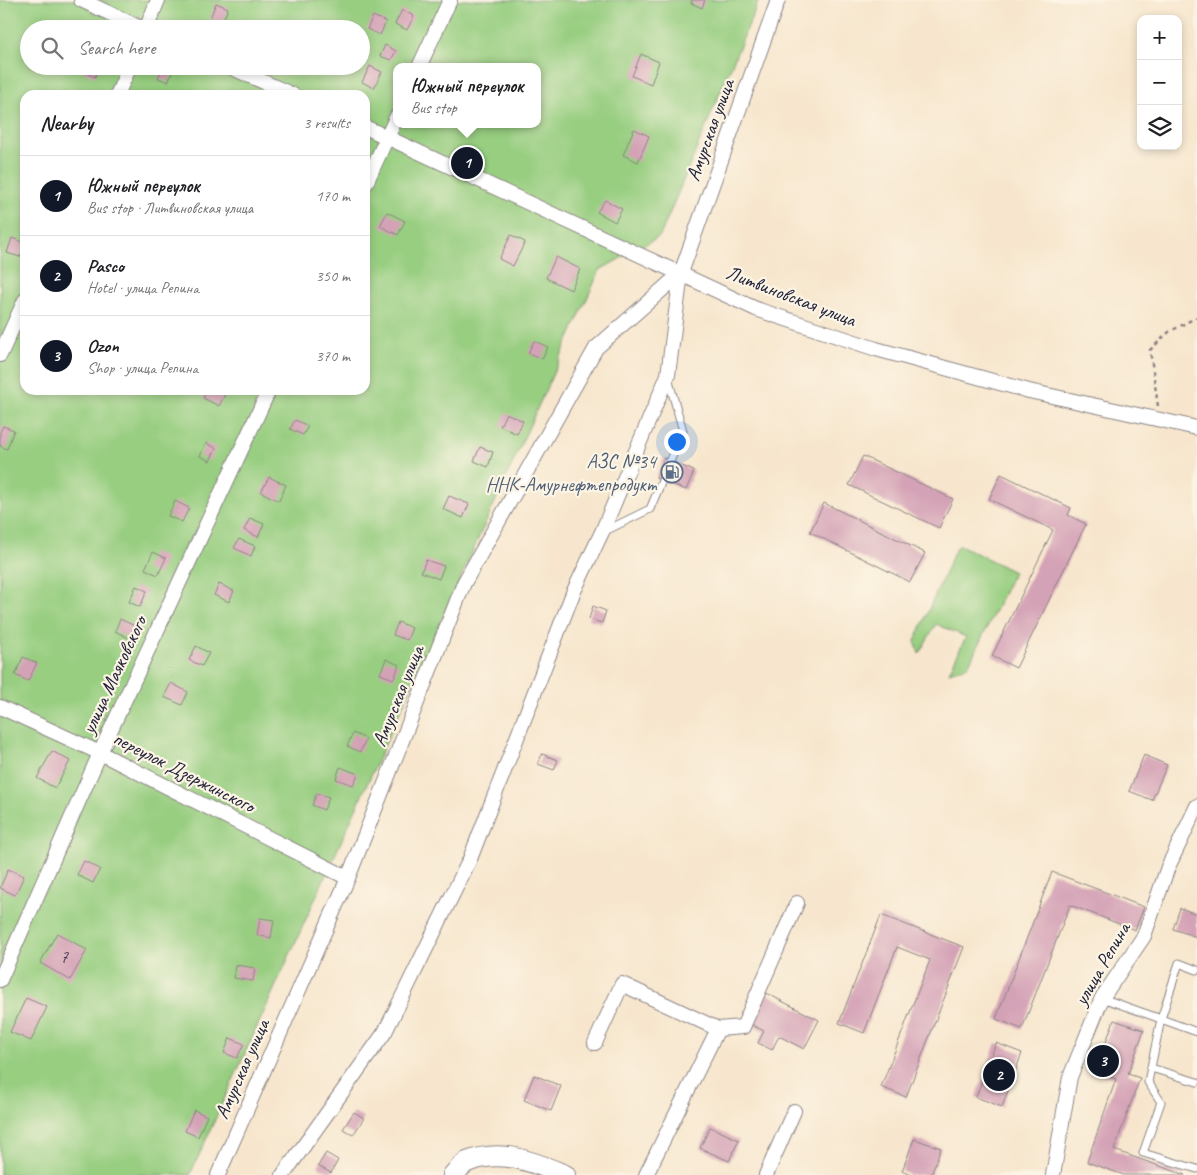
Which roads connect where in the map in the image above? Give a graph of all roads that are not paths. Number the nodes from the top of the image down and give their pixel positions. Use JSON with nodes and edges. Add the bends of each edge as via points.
{"nodes":[{"id":1,"x":81,"y":0,"type":"edge"},
{"id":2,"x":158,"y":0,"type":"edge"},
{"id":3,"x":450,"y":0,"type":"edge"},
{"id":4,"x":778,"y":0,"type":"edge"},
{"id":5,"x":125,"y":20,"type":"edge"},
{"id":6,"x":149,"y":20,"type":"edge"},
{"id":7,"x":421,"y":63,"type":"edge"},
{"id":8,"x":126,"y":75,"type":"edge"},
{"id":9,"x":248,"y":75,"type":"edge"},
{"id":10,"x":119,"y":90,"type":"edge"},
{"id":11,"x":282,"y":90,"type":"edge"},
{"id":12,"x":393,"y":124,"type":"edge"},
{"id":13,"x":370,"y":129,"type":"edge"},
{"id":14,"x":387,"y":137,"type":"junction"},
{"id":15,"x":370,"y":174,"type":"edge"},
{"id":16,"x":681,"y":273,"type":"junction"},
{"id":17,"x":20,"y":311,"type":"edge"},
{"id":18,"x":0,"y":356,"type":"edge"},
{"id":19,"x":668,"y":375,"type":"junction"},
{"id":20,"x":267,"y":395,"type":"edge"},
{"id":21,"x":1197,"y":428,"type":"edge"},
{"id":22,"x":602,"y":532,"type":"junction"},
{"id":23,"x":0,"y":707,"type":"edge"},
{"id":24,"x":100,"y":753,"type":"junction"},
{"id":25,"x":1197,"y":806,"type":"edge"},
{"id":26,"x":348,"y":878,"type":"junction"},
{"id":27,"x":797,"y":903,"type":"dead end"},
{"id":28,"x":1197,"y":970,"type":"edge"},
{"id":29,"x":0,"y":980,"type":"edge"},
{"id":30,"x":1102,"y":998,"type":"junction"},
{"id":31,"x":1161,"y":1019,"type":"junction"},
{"id":32,"x":718,"y":1029,"type":"junction"},
{"id":33,"x":1197,"y":1032,"type":"edge"},
{"id":34,"x":595,"y":1043,"type":"dead end"},
{"id":35,"x":1151,"y":1068,"type":"junction"},
{"id":36,"x":1197,"y":1082,"type":"edge"},
{"id":37,"x":794,"y":1111,"type":"dead end"},
{"id":38,"x":1197,"y":1168,"type":"edge"},
{"id":39,"x":218,"y":1175,"type":"edge"},
{"id":40,"x":283,"y":1175,"type":"edge"},
{"id":41,"x":453,"y":1175,"type":"edge"},
{"id":42,"x":565,"y":1175,"type":"edge"},
{"id":43,"x":646,"y":1175,"type":"edge"},
{"id":44,"x":766,"y":1175,"type":"edge"},
{"id":45,"x":1053,"y":1175,"type":"edge"}],
"edges":[{"from":1,"to":5,"type":"street"},
{"from":2,"to":6,"type":"street"},
{"from":3,"to":7,"type":"street"},
{"from":4,"to":16,"type":"street","name":"Амурская улица"},
{"from":8,"to":10,"type":"street"},
{"from":9,"to":11,"type":"street"},
{"from":12,"to":14,"type":"street"},
{"from":13,"to":14,"type":"street","name":"Литвиновская улица"},
{"from":14,"to":15,"type":"street"},
{"from":14,"to":16,"type":"street","name":"Литвиновская улица"},
{"from":16,"to":19,"type":"street","name":"Амурская улица"},
{"from":16,"to":21,"type":"street","name":"Литвиновская улица","via":[[756,309],[876,349],[1029,391]]},
{"from":16,"to":26,"type":"street","name":"Амурская улица","via":[[596,348],[464,583]]},
{"from":17,"to":18,"type":"street"},
{"from":19,"to":22,"type":"street","name":"Амурская улица"},
{"from":19,"to":22,"type":"lane","via":[[683,431],[650,509]]},
{"from":20,"to":24,"type":"street","name":"улица Маяковского"},
{"from":22,"to":40,"type":"street","name":"Амурская улица","via":[[573,594],[470,859],[384,1032]]},
{"from":23,"to":24,"type":"street","name":"переулок Дзержинского"},
{"from":24,"to":26,"type":"street","name":"переулок Дзержинского"},
{"from":24,"to":29,"type":"street","name":"улица Маяковского"},
{"from":25,"to":30,"type":"street","name":"улица Репина","via":[[1168,867],[1144,936]]},
{"from":26,"to":39,"type":"street","name":"Амурская улица"},
{"from":27,"to":32,"type":"street","via":[[743,1027]]},
{"from":28,"to":31,"type":"lane","via":[[1179,963]]},
{"from":30,"to":31,"type":"lane"},
{"from":30,"to":45,"type":"street","name":"улица Репина","via":[[1070,1077]]},
{"from":31,"to":33,"type":"lane"},
{"from":31,"to":35,"type":"lane"},
{"from":32,"to":34,"type":"street","via":[[622,984]]},
{"from":32,"to":43,"type":"street"},
{"from":35,"to":36,"type":"lane"},
{"from":35,"to":38,"type":"lane","via":[[1148,1082],[1161,1102],[1143,1153]]},
{"from":37,"to":44,"type":"street"},
{"from":41,"to":42,"type":"main road","via":[[466,1163],[493,1156],[524,1159]]}]}
